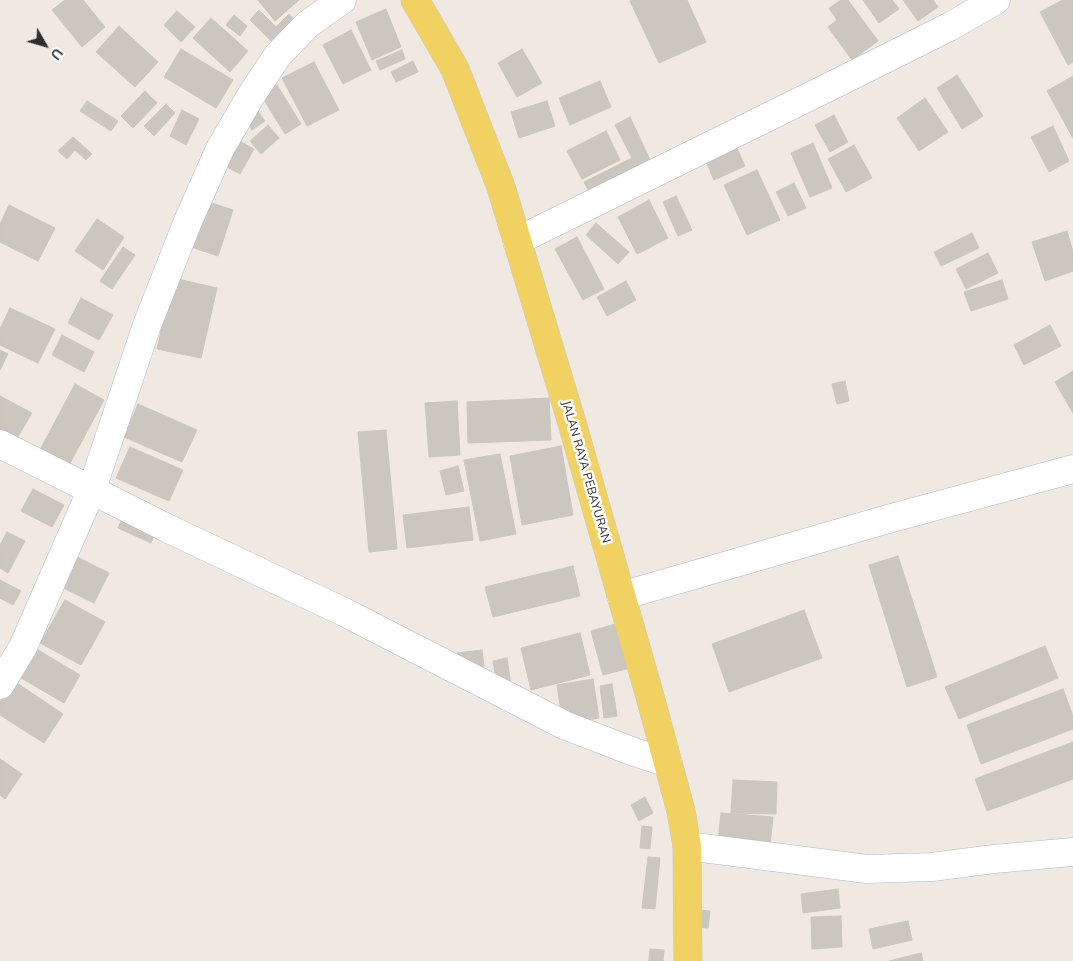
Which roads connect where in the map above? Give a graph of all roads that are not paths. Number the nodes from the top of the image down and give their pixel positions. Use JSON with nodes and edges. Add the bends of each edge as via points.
{"nodes":[{"id":1,"x":342,"y":0,"type":"edge"},
{"id":2,"x":415,"y":0,"type":"edge"},
{"id":3,"x":996,"y":0,"type":"edge"},
{"id":4,"x":517,"y":241,"type":"junction"},
{"id":5,"x":0,"y":444,"type":"edge"},
{"id":6,"x":1073,"y":469,"type":"edge"},
{"id":7,"x":92,"y":490,"type":"junction"},
{"id":8,"x":621,"y":596,"type":"junction"},
{"id":9,"x":0,"y":685,"type":"edge"},
{"id":10,"x":668,"y":763,"type":"junction"},
{"id":11,"x":687,"y":846,"type":"junction"},
{"id":12,"x":1073,"y":852,"type":"edge"},
{"id":13,"x":688,"y":961,"type":"edge"}],
"edges":[{"from":1,"to":7,"type":"street","via":[[308,24],[278,55],[220,149],[147,325]]},
{"from":2,"to":4,"type":"main road","name":"JALAN RAYA PEBAYURAN","via":[[455,69],[501,187]]},
{"from":3,"to":4,"type":"street","via":[[949,27]]},
{"from":4,"to":8,"type":"main road","name":"JALAN RAYA PEBAYURAN"},
{"from":5,"to":7,"type":"street"},
{"from":6,"to":8,"type":"street"},
{"from":7,"to":9,"type":"street","via":[[23,647]]},
{"from":7,"to":10,"type":"street","via":[[344,612],[564,725]]},
{"from":8,"to":10,"type":"main road","name":"JALAN RAYA PEBAYURAN"},
{"from":10,"to":11,"type":"main road","name":"JALAN RAYA PEBAYURAN","via":[[682,811]]},
{"from":11,"to":12,"type":"street","via":[[867,869],[932,867]]},
{"from":11,"to":13,"type":"main road","name":"JALAN RAYA PEBAYURAN"}]}
